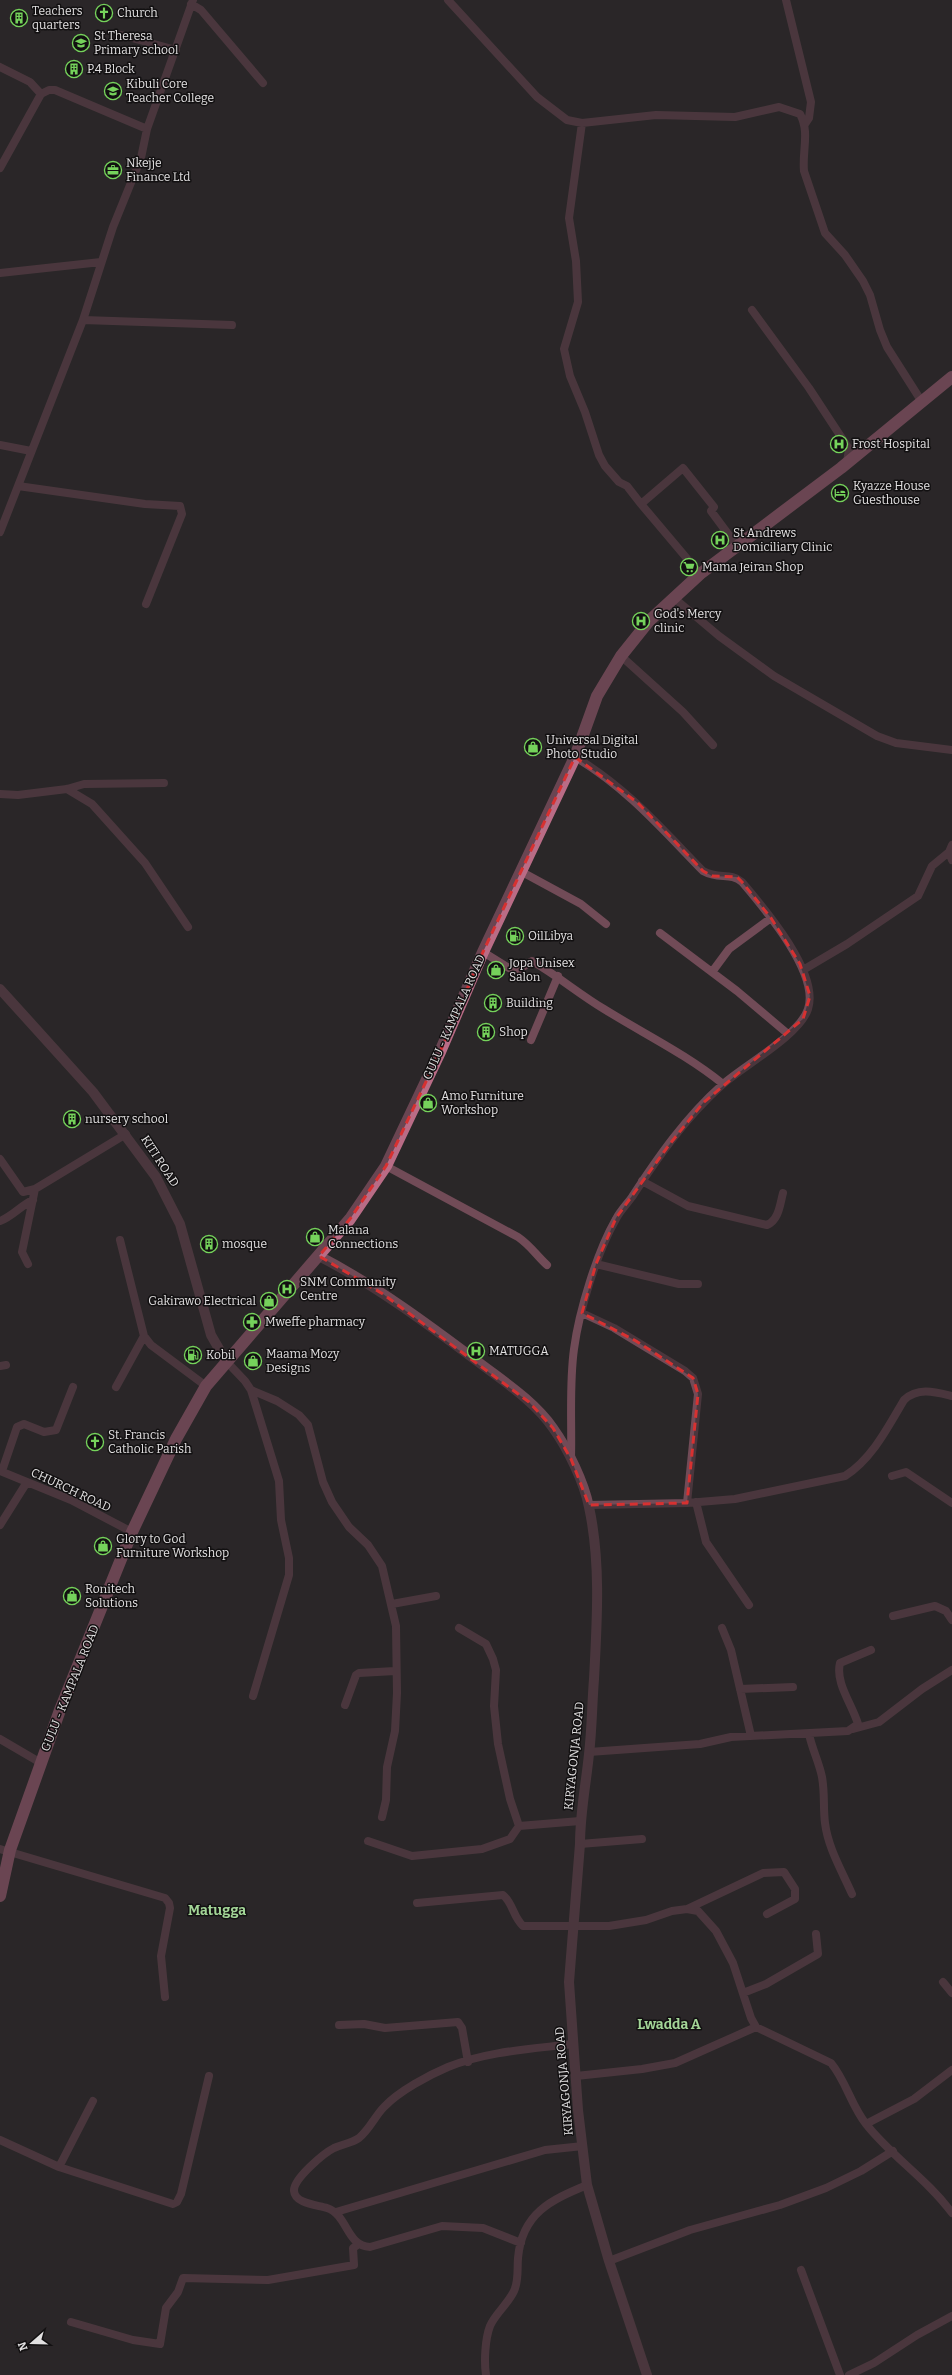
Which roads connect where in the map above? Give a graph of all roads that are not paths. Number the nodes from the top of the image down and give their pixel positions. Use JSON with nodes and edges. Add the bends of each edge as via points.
{"nodes":[{"id":1,"x":448,"y":0,"type":"edge"},
{"id":2,"x":786,"y":0,"type":"edge"},
{"id":3,"x":192,"y":2,"type":"edge"},
{"id":4,"x":121,"y":35,"type":"dead end"},
{"id":5,"x":176,"y":50,"type":"junction"},
{"id":6,"x":0,"y":67,"type":"edge"},
{"id":7,"x":263,"y":83,"type":"dead end"},
{"id":8,"x":41,"y":94,"type":"junction"},
{"id":9,"x":582,"y":123,"type":"junction"},
{"id":10,"x":805,"y":124,"type":"junction"},
{"id":11,"x":147,"y":129,"type":"junction"},
{"id":12,"x":0,"y":168,"type":"edge"},
{"id":13,"x":101,"y":262,"type":"junction"},
{"id":14,"x":0,"y":273,"type":"edge"},
{"id":15,"x":752,"y":310,"type":"dead end"},
{"id":16,"x":83,"y":320,"type":"junction"},
{"id":17,"x":232,"y":325,"type":"dead end"},
{"id":18,"x":952,"y":377,"type":"edge"},
{"id":19,"x":922,"y":402,"type":"junction"},
{"id":20,"x":0,"y":445,"type":"edge"},
{"id":21,"x":31,"y":451,"type":"junction"},
{"id":22,"x":847,"y":462,"type":"junction"},
{"id":23,"x":18,"y":486,"type":"junction"},
{"id":24,"x":641,"y":504,"type":"junction"},
{"id":25,"x":0,"y":532,"type":"edge"},
{"id":26,"x":737,"y":546,"type":"junction"},
{"id":27,"x":700,"y":574,"type":"junction"},
{"id":28,"x":674,"y":598,"type":"junction"},
{"id":29,"x":146,"y":604,"type":"dead end"},
{"id":30,"x":621,"y":656,"type":"junction"},
{"id":31,"x":713,"y":745,"type":"dead end"},
{"id":32,"x":952,"y":750,"type":"edge"},
{"id":33,"x":575,"y":756,"type":"junction"},
{"id":34,"x":164,"y":783,"type":"dead end"},
{"id":35,"x":68,"y":789,"type":"junction"},
{"id":36,"x":0,"y":794,"type":"edge"},
{"id":37,"x":951,"y":852,"type":"edge"},
{"id":38,"x":522,"y":872,"type":"junction"},
{"id":39,"x":771,"y":918,"type":"junction"},
{"id":40,"x":606,"y":924,"type":"dead end"},
{"id":41,"x":188,"y":927,"type":"dead end"},
{"id":42,"x":660,"y":933,"type":"dead end"},
{"id":43,"x":483,"y":952,"type":"junction"},
{"id":44,"x":803,"y":970,"type":"junction"},
{"id":45,"x":712,"y":972,"type":"junction"},
{"id":46,"x":558,"y":976,"type":"junction"},
{"id":47,"x":0,"y":989,"type":"edge"},
{"id":48,"x":788,"y":1034,"type":"junction"},
{"id":49,"x":532,"y":1040,"type":"dead end"},
{"id":50,"x":723,"y":1084,"type":"junction"},
{"id":51,"x":126,"y":1134,"type":"junction"},
{"id":52,"x":0,"y":1159,"type":"edge"},
{"id":53,"x":386,"y":1166,"type":"junction"},
{"id":54,"x":642,"y":1181,"type":"junction"},
{"id":55,"x":35,"y":1189,"type":"junction"},
{"id":56,"x":783,"y":1193,"type":"dead end"},
{"id":57,"x":33,"y":1200,"type":"junction"},
{"id":58,"x":0,"y":1221,"type":"edge"},
{"id":59,"x":120,"y":1240,"type":"dead end"},
{"id":60,"x":319,"y":1256,"type":"junction"},
{"id":61,"x":28,"y":1264,"type":"dead end"},
{"id":62,"x":596,"y":1264,"type":"junction"},
{"id":63,"x":547,"y":1265,"type":"dead end"},
{"id":64,"x":698,"y":1284,"type":"dead end"},
{"id":65,"x":582,"y":1313,"type":"junction"},
{"id":66,"x":144,"y":1336,"type":"junction"},
{"id":67,"x":226,"y":1361,"type":"junction"},
{"id":68,"x":206,"y":1386,"type":"junction"},
{"id":69,"x":73,"y":1387,"type":"dead end"},
{"id":70,"x":116,"y":1387,"type":"dead end"},
{"id":71,"x":251,"y":1390,"type":"junction"},
{"id":72,"x":952,"y":1396,"type":"edge"},
{"id":73,"x":571,"y":1459,"type":"junction"},
{"id":74,"x":1,"y":1471,"type":"edge"},
{"id":75,"x":892,"y":1476,"type":"dead end"},
{"id":76,"x":27,"y":1482,"type":"junction"},
{"id":77,"x":692,"y":1502,"type":"junction"},
{"id":78,"x":952,"y":1503,"type":"edge"},
{"id":79,"x":589,"y":1505,"type":"junction"},
{"id":80,"x":0,"y":1525,"type":"edge"},
{"id":81,"x":132,"y":1532,"type":"junction"},
{"id":82,"x":436,"y":1596,"type":"dead end"},
{"id":83,"x":392,"y":1604,"type":"junction"},
{"id":84,"x":749,"y":1605,"type":"dead end"},
{"id":85,"x":893,"y":1616,"type":"dead end"},
{"id":86,"x":952,"y":1620,"type":"edge"},
{"id":87,"x":458,"y":1628,"type":"dead end"},
{"id":88,"x":722,"y":1628,"type":"dead end"},
{"id":89,"x":871,"y":1650,"type":"dead end"},
{"id":90,"x":952,"y":1670,"type":"edge"},
{"id":91,"x":395,"y":1671,"type":"junction"},
{"id":92,"x":793,"y":1687,"type":"dead end"},
{"id":93,"x":740,"y":1689,"type":"junction"},
{"id":94,"x":253,"y":1696,"type":"dead end"},
{"id":95,"x":345,"y":1705,"type":"dead end"},
{"id":96,"x":852,"y":1729,"type":"junction"},
{"id":97,"x":809,"y":1734,"type":"junction"},
{"id":98,"x":751,"y":1736,"type":"junction"},
{"id":99,"x":0,"y":1739,"type":"edge"},
{"id":100,"x":589,"y":1752,"type":"junction"},
{"id":101,"x":41,"y":1763,"type":"junction"},
{"id":102,"x":382,"y":1817,"type":"dead end"},
{"id":103,"x":580,"y":1821,"type":"junction"},
{"id":104,"x":519,"y":1826,"type":"junction"},
{"id":105,"x":642,"y":1839,"type":"dead end"},
{"id":106,"x":368,"y":1841,"type":"dead end"},
{"id":107,"x":580,"y":1844,"type":"junction"},
{"id":108,"x":5,"y":1850,"type":"edge"},
{"id":109,"x":852,"y":1894,"type":"dead end"},
{"id":110,"x":0,"y":1896,"type":"edge"},
{"id":111,"x":417,"y":1903,"type":"dead end"},
{"id":112,"x":687,"y":1908,"type":"junction"},
{"id":113,"x":767,"y":1914,"type":"dead end"},
{"id":114,"x":572,"y":1926,"type":"junction"},
{"id":115,"x":816,"y":1934,"type":"dead end"},
{"id":116,"x":942,"y":1982,"type":"dead end"},
{"id":117,"x":743,"y":1993,"type":"junction"},
{"id":118,"x":952,"y":1993,"type":"edge"},
{"id":119,"x":165,"y":1997,"type":"dead end"},
{"id":120,"x":339,"y":2025,"type":"dead end"},
{"id":121,"x":756,"y":2027,"type":"junction"},
{"id":122,"x":574,"y":2044,"type":"junction"},
{"id":123,"x":468,"y":2062,"type":"junction"},
{"id":124,"x":952,"y":2070,"type":"edge"},
{"id":125,"x":210,"y":2076,"type":"dead end"},
{"id":126,"x":576,"y":2076,"type":"junction"},
{"id":127,"x":93,"y":2101,"type":"dead end"},
{"id":128,"x":866,"y":2124,"type":"junction"},
{"id":129,"x":0,"y":2140,"type":"edge"},
{"id":130,"x":583,"y":2146,"type":"junction"},
{"id":131,"x":893,"y":2151,"type":"junction"},
{"id":132,"x":60,"y":2167,"type":"junction"},
{"id":133,"x":587,"y":2185,"type":"junction"},
{"id":134,"x":336,"y":2212,"type":"junction"},
{"id":135,"x":952,"y":2213,"type":"edge"},
{"id":136,"x":521,"y":2243,"type":"junction"},
{"id":137,"x":359,"y":2244,"type":"junction"},
{"id":138,"x":609,"y":2261,"type":"junction"},
{"id":139,"x":801,"y":2270,"type":"dead end"},
{"id":140,"x":952,"y":2316,"type":"edge"},
{"id":141,"x":71,"y":2322,"type":"dead end"},
{"id":142,"x":852,"y":2374,"type":"edge"},
{"id":143,"x":486,"y":2375,"type":"edge"},
{"id":144,"x":647,"y":2375,"type":"edge"},
{"id":145,"x":840,"y":2375,"type":"edge"}],
"edges":[{"from":1,"to":9,"type":"street","via":[[537,97],[567,120]]},
{"from":2,"to":10,"type":"street","via":[[811,102],[809,118]]},
{"from":3,"to":5,"type":"street"},
{"from":3,"to":7,"type":"street"},
{"from":4,"to":5,"type":"street"},
{"from":5,"to":11,"type":"street"},
{"from":6,"to":8,"type":"street","via":[[30,82]]},
{"from":8,"to":11,"type":"street","via":[[55,90]]},
{"from":8,"to":12,"type":"street"},
{"from":9,"to":10,"type":"street","via":[[656,115],[735,117],[779,107],[800,114]]},
{"from":9,"to":24,"type":"street","via":[[569,218],[576,261],[578,302],[564,349],[570,376],[599,455],[605,466],[619,482],[627,486]]},
{"from":10,"to":19,"type":"street","via":[[804,171],[825,233],[845,254],[863,281],[887,347]]},
{"from":11,"to":13,"type":"street","via":[[141,158]]},
{"from":13,"to":14,"type":"street"},
{"from":13,"to":16,"type":"street"},
{"from":15,"to":22,"type":"street","via":[[809,388],[849,449]]},
{"from":16,"to":17,"type":"street"},
{"from":16,"to":21,"type":"street"},
{"from":18,"to":19,"type":"main road","name":"GULU - KAMPALA ROAD"},
{"from":19,"to":22,"type":"main road","name":"GULU - KAMPALA ROAD"},
{"from":20,"to":21,"type":"street"},
{"from":21,"to":23,"type":"street"},
{"from":22,"to":26,"type":"main road","name":"GULU - KAMPALA ROAD"},
{"from":23,"to":25,"type":"street"},
{"from":23,"to":29,"type":"street","via":[[145,504],[180,506],[182,514]]},
{"from":24,"to":26,"type":"street","via":[[683,468],[714,507],[711,511]]},
{"from":24,"to":27,"type":"street"},
{"from":26,"to":27,"type":"main road","name":"GULU - KAMPALA ROAD"},
{"from":27,"to":28,"type":"main road","name":"GULU - KAMPALA ROAD"},
{"from":28,"to":30,"type":"main road","name":"GULU - KAMPALA ROAD","via":[[649,621]]},
{"from":28,"to":32,"type":"street","via":[[774,676],[877,736],[896,743]]},
{"from":30,"to":31,"type":"street","via":[[683,712]]},
{"from":30,"to":33,"type":"main road","name":"GULU - KAMPALA ROAD","via":[[597,696]]},
{"from":33,"to":38,"type":"main road","name":"GULU - KAMPALA ROAD"},
{"from":33,"to":39,"type":"street","via":[[638,803],[703,871],[712,876],[737,878]]},
{"from":34,"to":35,"type":"street","via":[[84,784]]},
{"from":35,"to":36,"type":"street","via":[[18,795]]},
{"from":35,"to":41,"type":"street","via":[[92,804],[145,863]]},
{"from":37,"to":44,"type":"street","via":[[932,866],[918,896]]},
{"from":38,"to":40,"type":"street","via":[[581,904]]},
{"from":38,"to":43,"type":"main road","name":"GULU - KAMPALA ROAD"},
{"from":39,"to":44,"type":"street"},
{"from":39,"to":45,"type":"street","via":[[729,949]]},
{"from":42,"to":45,"type":"street"},
{"from":43,"to":46,"type":"street","via":[[513,970],[517,971],[532,962]]},
{"from":43,"to":53,"type":"main road","name":"GULU - KAMPALA ROAD","via":[[440,1052]]},
{"from":44,"to":48,"type":"street","via":[[808,981],[809,1008],[803,1019]]},
{"from":45,"to":48,"type":"street"},
{"from":46,"to":49,"type":"street"},
{"from":46,"to":50,"type":"street","via":[[599,1007],[689,1059]]},
{"from":47,"to":51,"type":"street","name":"KITI ROAD","via":[[93,1092]]},
{"from":48,"to":50,"type":"street"},
{"from":50,"to":54,"type":"street","via":[[688,1120]]},
{"from":51,"to":55,"type":"street"},
{"from":51,"to":67,"type":"street","name":"KITI ROAD","via":[[156,1178],[180,1224],[211,1335]]},
{"from":52,"to":55,"type":"street","via":[[23,1192]]},
{"from":53,"to":60,"type":"main road","name":"GULU - KAMPALA ROAD","via":[[350,1219]]},
{"from":53,"to":63,"type":"street","via":[[518,1237],[533,1248]]},
{"from":54,"to":56,"type":"street","via":[[688,1206],[767,1225],[777,1216]]},
{"from":54,"to":62,"type":"street","via":[[616,1218]]},
{"from":55,"to":57,"type":"street"},
{"from":57,"to":58,"type":"street","via":[[23,1205],[12,1217]]},
{"from":57,"to":61,"type":"street","via":[[22,1252]]},
{"from":59,"to":66,"type":"street"},
{"from":60,"to":67,"type":"main road","name":"GULU - KAMPALA ROAD"},
{"from":60,"to":73,"type":"street","name":"KIRYAGONJA ROAD","via":[[347,1271],[444,1336],[529,1402],[553,1428]]},
{"from":62,"to":64,"type":"street","via":[[679,1284]]},
{"from":62,"to":65,"type":"street"},
{"from":65,"to":73,"type":"street","via":[[574,1348]]},
{"from":65,"to":77,"type":"street","via":[[636,1341],[694,1378],[698,1394]]},
{"from":66,"to":68,"type":"street","via":[[151,1345]]},
{"from":66,"to":70,"type":"street"},
{"from":67,"to":68,"type":"main road","name":"GULU - KAMPALA ROAD"},
{"from":67,"to":71,"type":"street","via":[[246,1380]]},
{"from":68,"to":81,"type":"main road","name":"GULU - KAMPALA ROAD","via":[[176,1439]]},
{"from":69,"to":74,"type":"street","via":[[56,1430],[44,1432],[24,1424],[17,1427]]},
{"from":71,"to":83,"type":"street","via":[[277,1401],[299,1415],[308,1425],[323,1482],[332,1502],[382,1566]]},
{"from":71,"to":94,"type":"street","via":[[279,1481],[280,1520],[289,1558],[289,1575]]},
{"from":72,"to":77,"type":"street","via":[[926,1391],[911,1394],[904,1400],[867,1457],[845,1476],[736,1499]]},
{"from":73,"to":79,"type":"street","name":"KIRYAGONJA ROAD"},
{"from":74,"to":76,"type":"street","name":"CHURCH ROAD"},
{"from":75,"to":78,"type":"street","via":[[906,1472]]},
{"from":76,"to":80,"type":"street"},
{"from":76,"to":81,"type":"street","name":"CHURCH ROAD","via":[[71,1500]]},
{"from":77,"to":79,"type":"street"},
{"from":77,"to":84,"type":"street","via":[[706,1542]]},
{"from":79,"to":100,"type":"street","name":"KIRYAGONJA ROAD","via":[[596,1577]]},
{"from":81,"to":101,"type":"main road","name":"GULU - KAMPALA ROAD"},
{"from":82,"to":83,"type":"street"},
{"from":83,"to":91,"type":"street","via":[[396,1626]]},
{"from":85,"to":86,"type":"street","via":[[935,1606],[946,1611]]},
{"from":87,"to":104,"type":"street","via":[[486,1644],[493,1659],[496,1670],[494,1706],[498,1744],[511,1805]]},
{"from":88,"to":93,"type":"street","via":[[731,1650]]},
{"from":89,"to":96,"type":"street","via":[[840,1662],[838,1670],[858,1724]]},
{"from":90,"to":96,"type":"street","via":[[879,1722]]},
{"from":91,"to":95,"type":"street","via":[[356,1675]]},
{"from":91,"to":102,"type":"street","via":[[397,1716],[387,1766],[386,1800]]},
{"from":92,"to":93,"type":"street"},
{"from":93,"to":98,"type":"street"},
{"from":96,"to":97,"type":"street"},
{"from":97,"to":98,"type":"street"},
{"from":97,"to":109,"type":"street","via":[[826,1797],[825,1822],[830,1844]]},
{"from":98,"to":100,"type":"street","via":[[731,1737],[700,1744]]},
{"from":99,"to":101,"type":"street"},
{"from":100,"to":103,"type":"street","name":"KIRYAGONJA ROAD"},
{"from":101,"to":108,"type":"main road","name":"GULU - KAMPALA ROAD"},
{"from":103,"to":104,"type":"street"},
{"from":103,"to":107,"type":"street","name":"KIRYAGONJA ROAD"},
{"from":104,"to":106,"type":"street","via":[[510,1839],[501,1844],[474,1850],[412,1856]]},
{"from":105,"to":107,"type":"street"},
{"from":107,"to":114,"type":"street","name":"KIRYAGONJA ROAD"},
{"from":108,"to":110,"type":"main road","name":"GULU - KAMPALA ROAD"},
{"from":108,"to":119,"type":"street","via":[[164,1898],[170,1908],[161,1956]]},
{"from":111,"to":114,"type":"street","via":[[503,1894],[508,1898],[515,1916],[523,1926]]},
{"from":112,"to":113,"type":"street","via":[[763,1873],[784,1872],[795,1889],[795,1899]]},
{"from":112,"to":114,"type":"street","via":[[646,1920],[609,1926]]},
{"from":112,"to":117,"type":"street","via":[[698,1911],[716,1932],[733,1963]]},
{"from":114,"to":122,"type":"street","name":"KIRYAGONJA ROAD","via":[[569,1982]]},
{"from":115,"to":117,"type":"street","via":[[818,1954],[766,1984]]},
{"from":116,"to":118,"type":"street"},
{"from":117,"to":121,"type":"street"},
{"from":120,"to":123,"type":"street","via":[[364,2024],[385,2028],[458,2022],[462,2028]]},
{"from":121,"to":126,"type":"street","via":[[675,2063]]},
{"from":121,"to":128,"type":"street","via":[[831,2063],[839,2072]]},
{"from":122,"to":123,"type":"street","via":[[500,2052]]},
{"from":122,"to":126,"type":"street","name":"KIRYAGONJA ROAD"},
{"from":123,"to":134,"type":"street","via":[[449,2066],[428,2076],[391,2101],[357,2140],[332,2149],[304,2173],[295,2184],[296,2197]]},
{"from":124,"to":128,"type":"street","via":[[914,2099]]},
{"from":125,"to":132,"type":"street","via":[[177,2202],[167,2204]]},
{"from":126,"to":130,"type":"street","name":"KIRYAGONJA ROAD"},
{"from":127,"to":132,"type":"street"},
{"from":128,"to":131,"type":"street"},
{"from":129,"to":132,"type":"street"},
{"from":130,"to":133,"type":"street","name":"KIRYAGONJA ROAD"},
{"from":130,"to":134,"type":"street","via":[[545,2150]]},
{"from":131,"to":135,"type":"street","via":[[939,2196]]},
{"from":131,"to":138,"type":"street","via":[[861,2171],[826,2188],[780,2205],[690,2230]]},
{"from":133,"to":136,"type":"street","via":[[544,2206],[530,2224]]},
{"from":133,"to":138,"type":"street","name":"KIRYAGONJA ROAD"},
{"from":134,"to":137,"type":"street"},
{"from":136,"to":137,"type":"street","via":[[482,2228],[442,2226],[370,2247]]},
{"from":136,"to":143,"type":"street","via":[[517,2285],[490,2325]]},
{"from":137,"to":141,"type":"street","via":[[353,2248],[354,2265],[306,2275],[268,2280],[183,2278],[178,2292],[166,2308],[160,2344],[134,2340]]},
{"from":138,"to":144,"type":"street","name":"KIRYAGONJA ROAD"},
{"from":139,"to":145,"type":"street"},
{"from":140,"to":142,"type":"street"}]}
